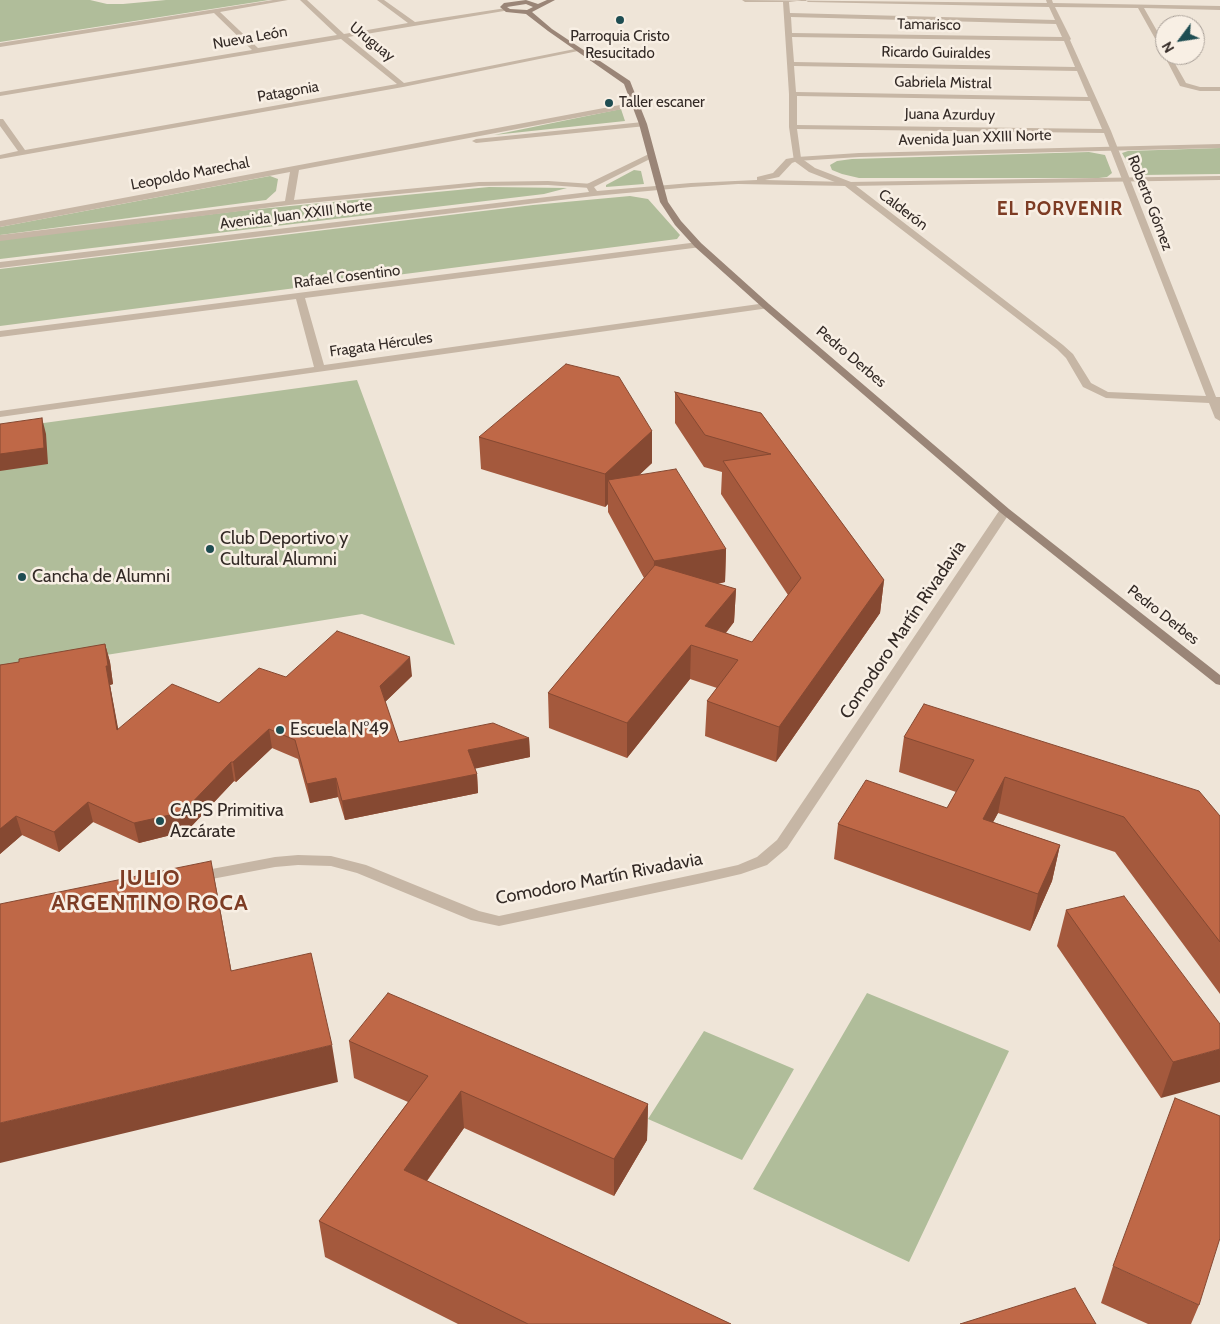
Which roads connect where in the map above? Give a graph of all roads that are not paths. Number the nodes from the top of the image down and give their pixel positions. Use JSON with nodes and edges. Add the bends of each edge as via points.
{"nodes":[{"id":1,"x":285,"y":0,"type":"edge"},
{"id":2,"x":303,"y":0,"type":"edge"},
{"id":3,"x":380,"y":0,"type":"edge"},
{"id":4,"x":500,"y":0,"type":"edge"},
{"id":5,"x":552,"y":0,"type":"edge"},
{"id":6,"x":745,"y":0,"type":"edge"},
{"id":7,"x":802,"y":0,"type":"edge"},
{"id":8,"x":808,"y":0,"type":"edge"},
{"id":9,"x":786,"y":1,"type":"edge"},
{"id":10,"x":1050,"y":2,"type":"edge"},
{"id":11,"x":505,"y":6,"type":"junction"},
{"id":12,"x":538,"y":7,"type":"junction"},
{"id":13,"x":1140,"y":7,"type":"junction"},
{"id":14,"x":1220,"y":8,"type":"edge"},
{"id":15,"x":215,"y":12,"type":"junction"},
{"id":16,"x":528,"y":12,"type":"junction"},
{"id":17,"x":786,"y":15,"type":"junction"},
{"id":18,"x":1059,"y":22,"type":"junction"},
{"id":19,"x":413,"y":24,"type":"junction"},
{"id":20,"x":1155,"y":33,"type":"edge"},
{"id":21,"x":790,"y":35,"type":"junction"},
{"id":22,"x":342,"y":36,"type":"junction"},
{"id":23,"x":1068,"y":39,"type":"junction"},
{"id":24,"x":0,"y":45,"type":"edge"},
{"id":25,"x":580,"y":50,"type":"junction"},
{"id":26,"x":256,"y":51,"type":"junction"},
{"id":27,"x":791,"y":64,"type":"junction"},
{"id":28,"x":1173,"y":65,"type":"edge"},
{"id":29,"x":1080,"y":69,"type":"junction"},
{"id":30,"x":403,"y":85,"type":"junction"},
{"id":31,"x":1220,"y":89,"type":"edge"},
{"id":32,"x":0,"y":94,"type":"edge"},
{"id":33,"x":793,"y":94,"type":"junction"},
{"id":34,"x":1093,"y":99,"type":"junction"},
{"id":35,"x":636,"y":104,"type":"junction"},
{"id":36,"x":0,"y":121,"type":"edge"},
{"id":37,"x":643,"y":124,"type":"junction"},
{"id":38,"x":793,"y":126,"type":"junction"},
{"id":39,"x":1107,"y":131,"type":"junction"},
{"id":40,"x":1220,"y":146,"type":"edge"},
{"id":41,"x":1114,"y":148,"type":"junction"},
{"id":42,"x":384,"y":151,"type":"junction"},
{"id":43,"x":24,"y":153,"type":"junction"},
{"id":44,"x":651,"y":155,"type":"junction"},
{"id":45,"x":0,"y":157,"type":"edge"},
{"id":46,"x":797,"y":159,"type":"junction"},
{"id":47,"x":295,"y":168,"type":"junction"},
{"id":48,"x":1220,"y":178,"type":"edge"},
{"id":49,"x":1128,"y":181,"type":"junction"},
{"id":50,"x":738,"y":182,"type":"junction"},
{"id":51,"x":848,"y":184,"type":"junction"},
{"id":52,"x":661,"y":188,"type":"junction"},
{"id":53,"x":592,"y":190,"type":"junction"},
{"id":54,"x":289,"y":203,"type":"junction"},
{"id":55,"x":0,"y":224,"type":"edge"},
{"id":56,"x":0,"y":238,"type":"edge"},
{"id":57,"x":698,"y":245,"type":"junction"},
{"id":58,"x":0,"y":264,"type":"edge"},
{"id":59,"x":300,"y":297,"type":"junction"},
{"id":60,"x":766,"y":306,"type":"junction"},
{"id":61,"x":0,"y":334,"type":"edge"},
{"id":62,"x":320,"y":369,"type":"junction"},
{"id":63,"x":1216,"y":400,"type":"edge"},
{"id":64,"x":0,"y":414,"type":"edge"},
{"id":65,"x":1220,"y":418,"type":"edge"},
{"id":66,"x":1005,"y":511,"type":"junction"},
{"id":67,"x":1220,"y":681,"type":"edge"},
{"id":68,"x":178,"y":881,"type":"edge"}],
"edges":[{"from":1,"to":15,"type":"street"},
{"from":2,"to":22,"type":"street","name":"Uruguay"},
{"from":3,"to":19,"type":"street"},
{"from":4,"to":11,"type":"main road"},
{"from":5,"to":12,"type":"main road"},
{"from":6,"to":9,"type":"street"},
{"from":7,"to":9,"type":"street"},
{"from":8,"to":10,"type":"street"},
{"from":9,"to":17,"type":"street"},
{"from":10,"to":13,"type":"street"},
{"from":10,"to":18,"type":"street","name":"Roberto Gómez"},
{"from":11,"to":12,"type":"main road","via":[[526,2]]},
{"from":11,"to":16,"type":"main road","via":[[514,12]]},
{"from":11,"to":19,"type":"street","name":"Nueva León"},
{"from":12,"to":16,"type":"main road"},
{"from":13,"to":14,"type":"street"},
{"from":13,"to":20,"type":"street"},
{"from":15,"to":24,"type":"street"},
{"from":15,"to":26,"type":"street"},
{"from":16,"to":25,"type":"main road","name":"Pedro Derbes"},
{"from":17,"to":18,"type":"street"},
{"from":17,"to":21,"type":"street"},
{"from":18,"to":23,"type":"street","name":"Roberto Gómez"},
{"from":19,"to":22,"type":"street","name":"Nueva León"},
{"from":21,"to":23,"type":"street","name":"Tamarisco"},
{"from":21,"to":27,"type":"street"},
{"from":22,"to":26,"type":"street","name":"Nueva León"},
{"from":22,"to":30,"type":"street","name":"Uruguay"},
{"from":23,"to":29,"type":"street","name":"Roberto Gómez"},
{"from":25,"to":30,"type":"street","name":"Patagonia"},
{"from":25,"to":35,"type":"main road","name":"Pedro Derbes","via":[[626,82]]},
{"from":26,"to":32,"type":"street","name":"Nueva León"},
{"from":27,"to":29,"type":"street","name":"Ricardo Guiraldes"},
{"from":27,"to":33,"type":"street"},
{"from":28,"to":31,"type":"street","via":[[1183,84],[1200,89]]},
{"from":29,"to":34,"type":"street","name":"Roberto Gómez"},
{"from":30,"to":43,"type":"street","name":"Patagonia"},
{"from":33,"to":34,"type":"street","name":"Gabriela Mistral"},
{"from":33,"to":38,"type":"street"},
{"from":34,"to":39,"type":"street","name":"Roberto Gómez"},
{"from":35,"to":37,"type":"main road","name":"Pedro Derbes"},
{"from":35,"to":42,"type":"street","name":"Leopoldo Marechal"},
{"from":36,"to":43,"type":"street"},
{"from":37,"to":42,"type":"street","name":"Leopoldo Marechal"},
{"from":37,"to":44,"type":"main road","name":"Pedro Derbes"},
{"from":38,"to":39,"type":"street","name":"Juana Azurduy"},
{"from":38,"to":46,"type":"street"},
{"from":39,"to":41,"type":"street","name":"Roberto Gómez"},
{"from":40,"to":41,"type":"street","name":"Avenida Juan XXIII Norte"},
{"from":41,"to":46,"type":"street","name":"Avenida Juan XXIII Norte"},
{"from":41,"to":49,"type":"street","name":"Roberto Gómez"},
{"from":42,"to":47,"type":"street","name":"Leopoldo Marechal"},
{"from":43,"to":45,"type":"street","name":"Patagonia"},
{"from":44,"to":52,"type":"main road","name":"Pedro Derbes"},
{"from":44,"to":53,"type":"street","name":"Avenida Juan XXIII Norte"},
{"from":46,"to":50,"type":"street","name":"Avenida Juan XXIII Norte","via":[[776,175]]},
{"from":46,"to":51,"type":"street","name":"Calderón","via":[[812,170]]},
{"from":47,"to":54,"type":"street"},
{"from":47,"to":55,"type":"street","name":"Leopoldo Marechal"},
{"from":48,"to":49,"type":"street","name":"Avenida Juan XXIII Norte"},
{"from":49,"to":51,"type":"street","name":"Avenida Juan XXIII Norte"},
{"from":49,"to":63,"type":"street","name":"Roberto Gómez","via":[[1149,242]]},
{"from":50,"to":51,"type":"street","name":"Avenida Juan XXIII Norte"},
{"from":50,"to":52,"type":"street","name":"Avenida Juan XXIII Norte"},
{"from":51,"to":63,"type":"street","name":"Calderón","via":[[1060,347],[1070,356],[1087,385],[1106,395]]},
{"from":52,"to":53,"type":"street","name":"Avenida Juan XXIII Norte"},
{"from":52,"to":57,"type":"main road","name":"Pedro Derbes","via":[[664,202]]},
{"from":53,"to":54,"type":"street","name":"Avenida Juan XXIII Norte","via":[[548,183],[479,184]]},
{"from":53,"to":58,"type":"street","name":"Avenida Juan XXIII Norte"},
{"from":54,"to":56,"type":"street","name":"Avenida Juan XXIII Norte"},
{"from":57,"to":59,"type":"street","name":"Rafael Cosentino"},
{"from":57,"to":60,"type":"main road","name":"Pedro Derbes"},
{"from":59,"to":61,"type":"street","name":"Rafael Cosentino"},
{"from":59,"to":62,"type":"street"},
{"from":60,"to":62,"type":"street","name":"Fragata Hércules"},
{"from":60,"to":66,"type":"main road","name":"Pedro Derbes"},
{"from":62,"to":64,"type":"street","name":"Fragata Hércules"},
{"from":63,"to":65,"type":"street","name":"Roberto Gómez"},
{"from":66,"to":67,"type":"main road","name":"Pedro Derbes"},
{"from":66,"to":68,"type":"street","name":"Comodoro Martín Rivadavia","via":[[782,844],[762,861],[702,878],[499,920],[476,916],[361,869],[331,862],[275,862]]}]}
